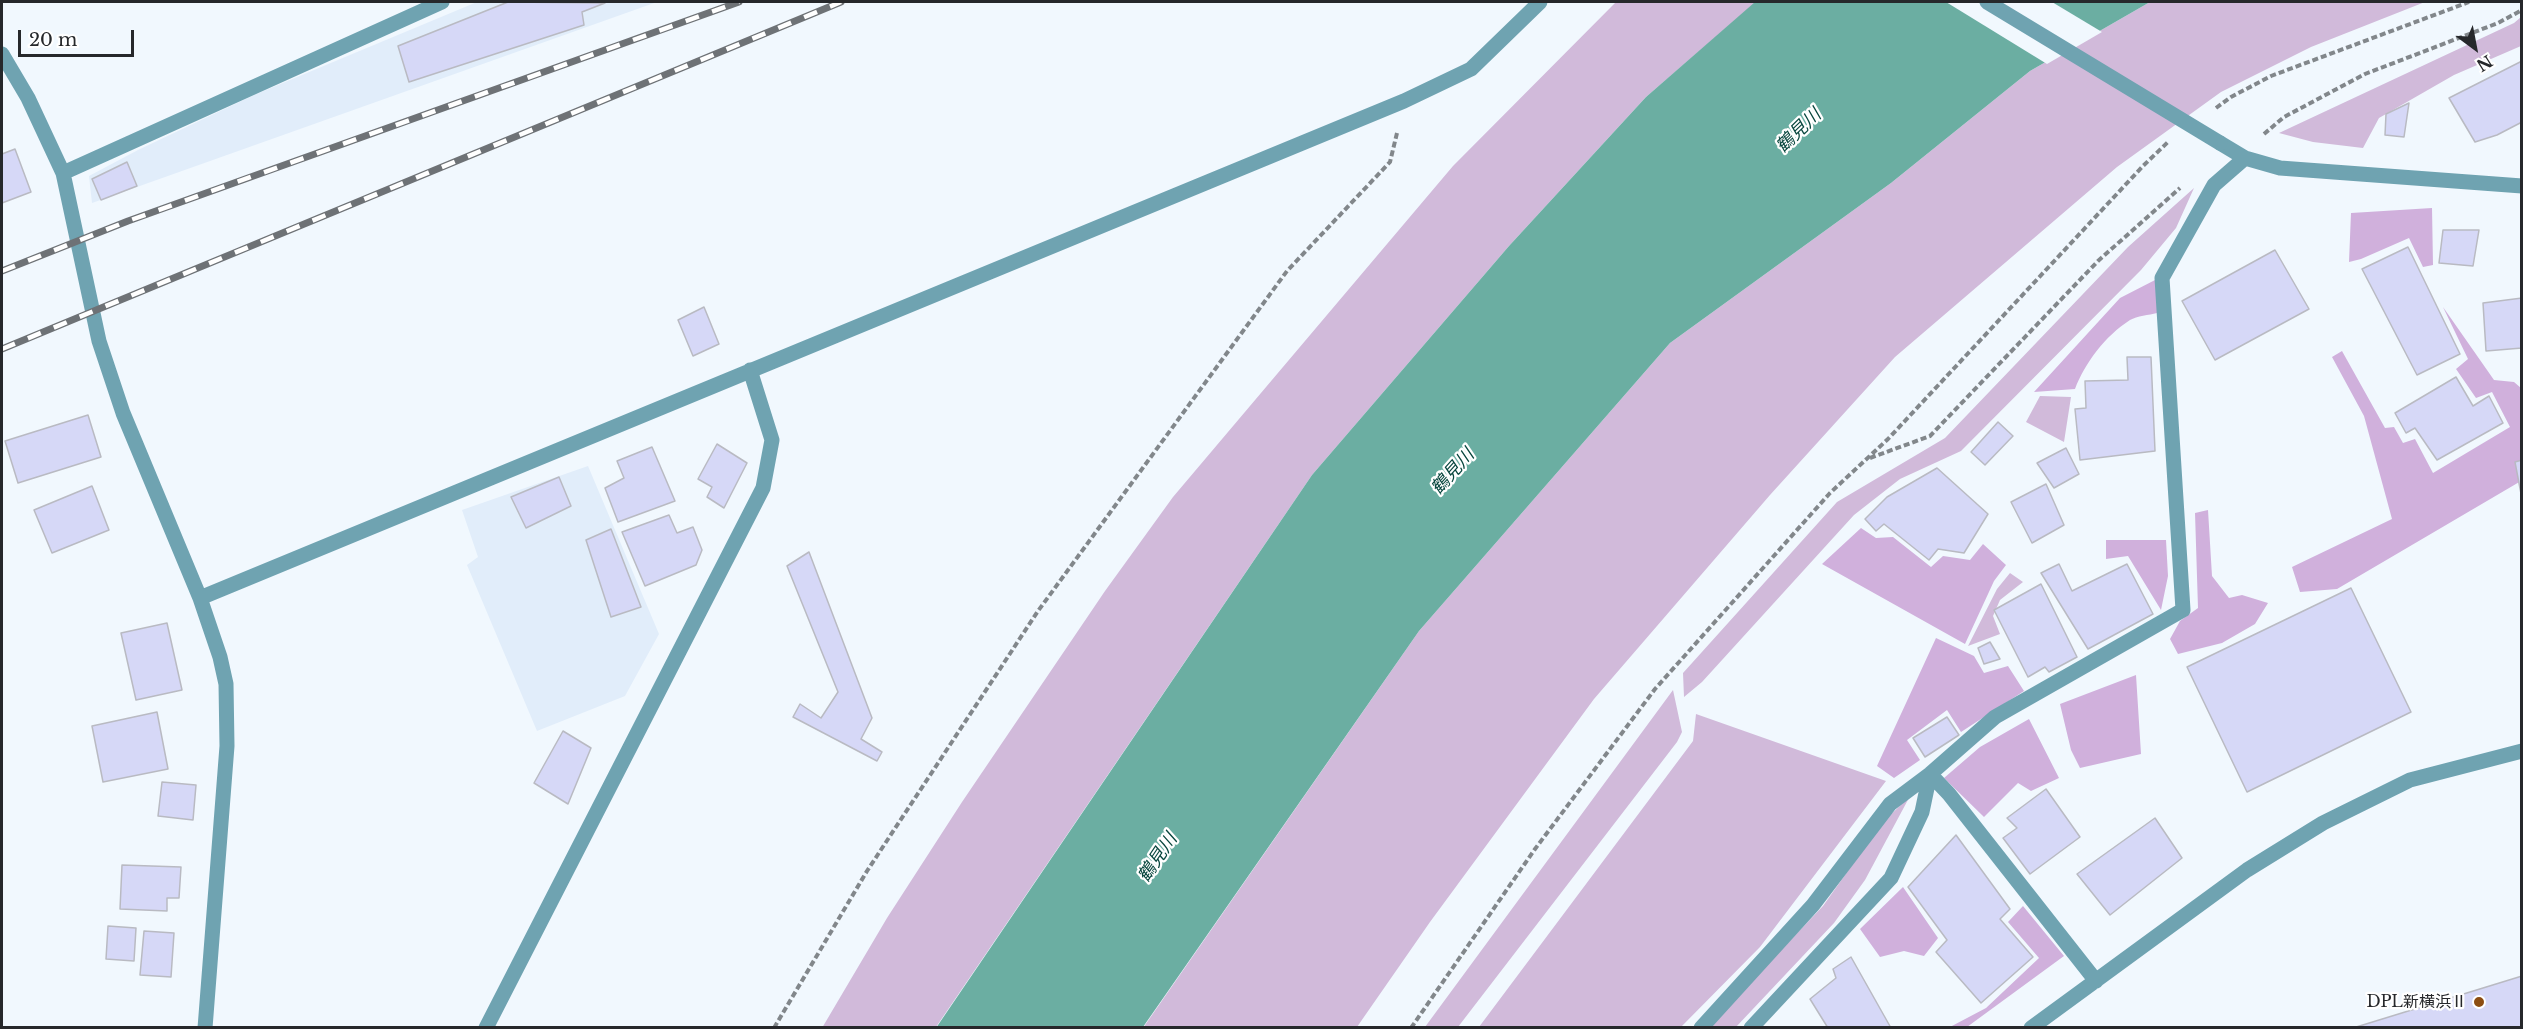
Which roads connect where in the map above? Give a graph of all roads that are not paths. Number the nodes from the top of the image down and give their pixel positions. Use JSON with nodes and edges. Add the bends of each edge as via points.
{"nodes":[{"id":1,"x":442,"y":2,"type":"edge"},
{"id":2,"x":1540,"y":2,"type":"edge"},
{"id":3,"x":1987,"y":2,"type":"edge"},
{"id":4,"x":2,"y":54,"type":"edge"},
{"id":5,"x":2245,"y":158,"type":"junction"},
{"id":6,"x":63,"y":173,"type":"junction"},
{"id":7,"x":2522,"y":186,"type":"edge"},
{"id":8,"x":750,"y":370,"type":"junction"},
{"id":9,"x":200,"y":598,"type":"junction"},
{"id":10,"x":2522,"y":751,"type":"edge"},
{"id":11,"x":1930,"y":774,"type":"junction"},
{"id":12,"x":2096,"y":981,"type":"junction"},
{"id":13,"x":205,"y":1028,"type":"edge"},
{"id":14,"x":486,"y":1028,"type":"edge"},
{"id":15,"x":1701,"y":1028,"type":"edge"},
{"id":16,"x":1752,"y":1028,"type":"edge"},
{"id":17,"x":2031,"y":1028,"type":"edge"}],
"edges":[{"from":1,"to":6,"type":"street"},
{"from":2,"to":8,"type":"street","via":[[1471,69],[1404,101]]},
{"from":3,"to":5,"type":"street","bridge":true},
{"from":4,"to":6,"type":"street","via":[[28,98]]},
{"from":5,"to":7,"type":"street","via":[[2280,168]]},
{"from":5,"to":11,"type":"street","via":[[2214,185],[2162,278],[2183,610],[1995,717]]},
{"from":6,"to":9,"type":"street","via":[[99,341],[123,412]]},
{"from":8,"to":9,"type":"street"},
{"from":8,"to":14,"type":"street","via":[[772,440],[764,488]]},
{"from":9,"to":13,"type":"street","via":[[226,684],[227,746]]},
{"from":10,"to":12,"type":"street","via":[[2410,780],[2323,823],[2247,870]]},
{"from":11,"to":12,"type":"street"},
{"from":11,"to":15,"type":"street","via":[[1890,804],[1813,905]]},
{"from":11,"to":16,"type":"street","via":[[1922,813],[1891,878]]},
{"from":12,"to":17,"type":"street"}]}
